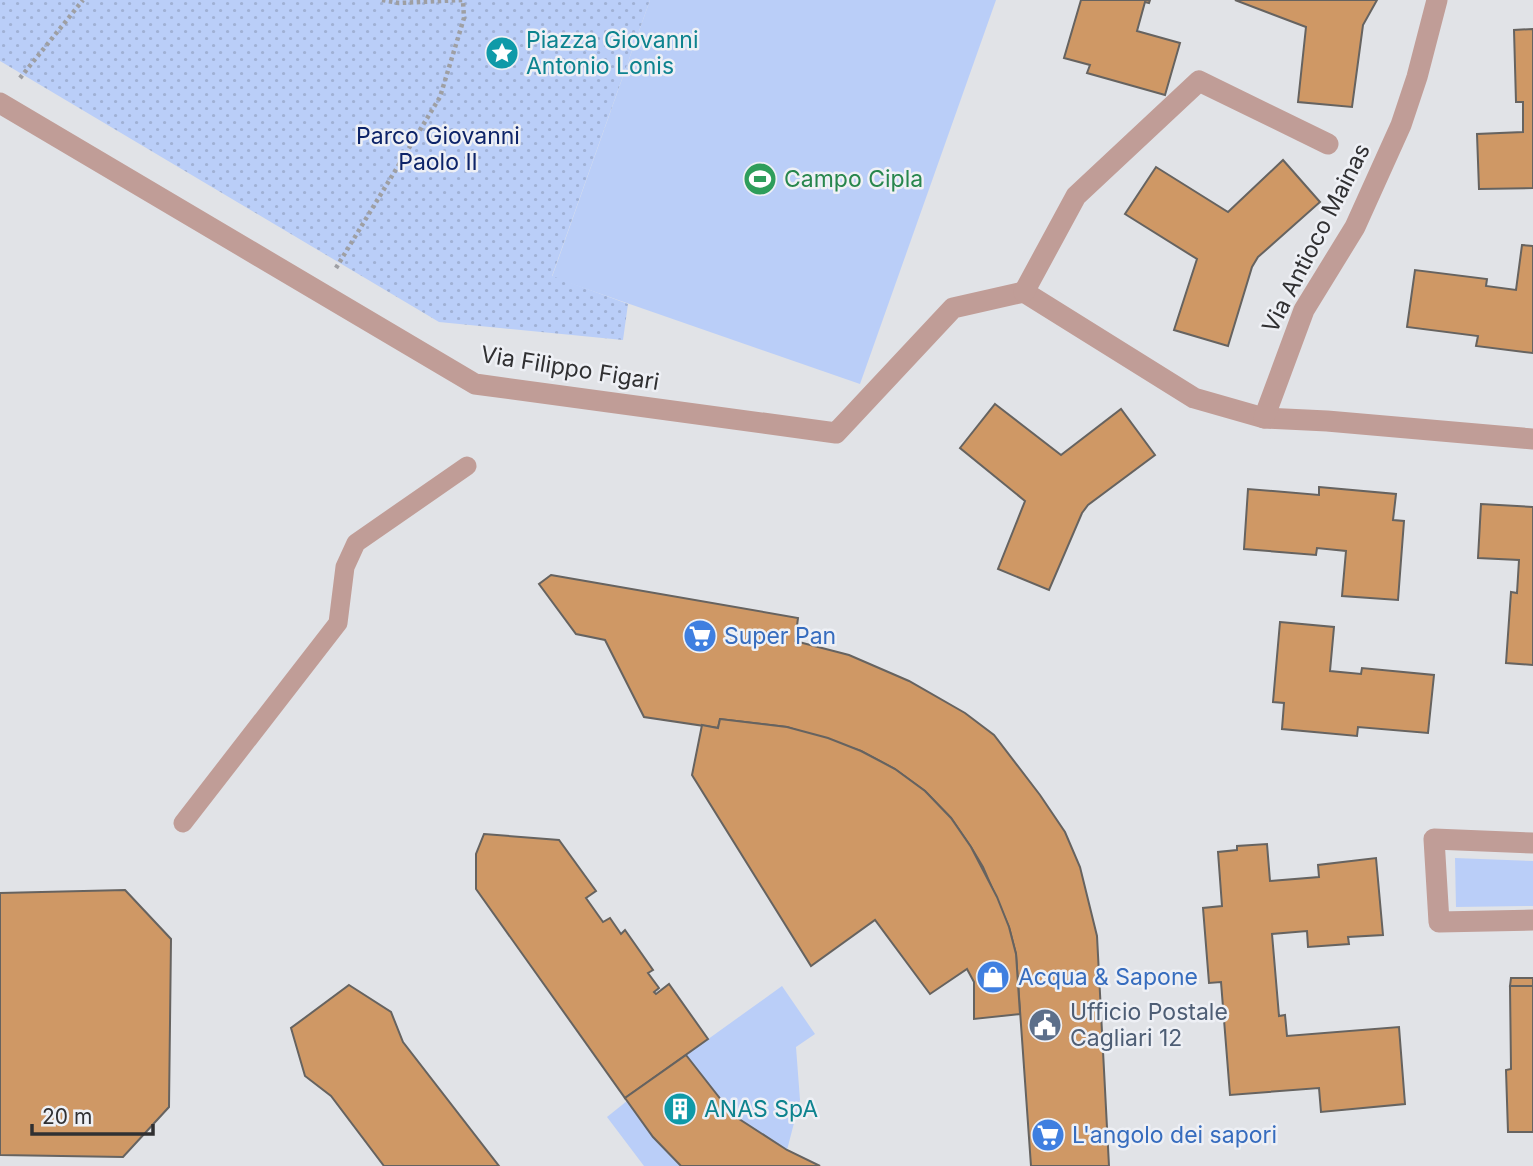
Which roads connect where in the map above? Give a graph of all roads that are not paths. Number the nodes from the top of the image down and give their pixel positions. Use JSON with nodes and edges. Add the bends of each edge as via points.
{"nodes":[{"id":1,"x":1437,"y":0,"type":"edge"},
{"id":2,"x":0,"y":103,"type":"edge"},
{"id":3,"x":1328,"y":144,"type":"dead end"},
{"id":4,"x":1024,"y":292,"type":"junction"},
{"id":5,"x":1264,"y":418,"type":"junction"},
{"id":6,"x":1533,"y":439,"type":"edge"},
{"id":7,"x":467,"y":466,"type":"dead end"},
{"id":8,"x":183,"y":823,"type":"dead end"},
{"id":9,"x":1533,"y":843,"type":"edge"},
{"id":10,"x":1533,"y":920,"type":"edge"}],
"edges":[{"from":1,"to":5,"type":"street","name":"Via Antioco Mainas","via":[[1401,125],[1355,227],[1304,310]]},
{"from":2,"to":4,"type":"street","name":"Via Filippo Figari","via":[[475,383],[836,433],[953,308]]},
{"from":3,"to":4,"type":"street","name":"Via Antioco Mainas","via":[[1199,81],[1076,196]]},
{"from":4,"to":5,"type":"street","via":[[1194,398]]},
{"from":5,"to":6,"type":"street"},
{"from":7,"to":8,"type":"lane","via":[[356,543],[345,567],[338,623]]},
{"from":9,"to":10,"type":"street","via":[[1434,839],[1439,922]]}]}
